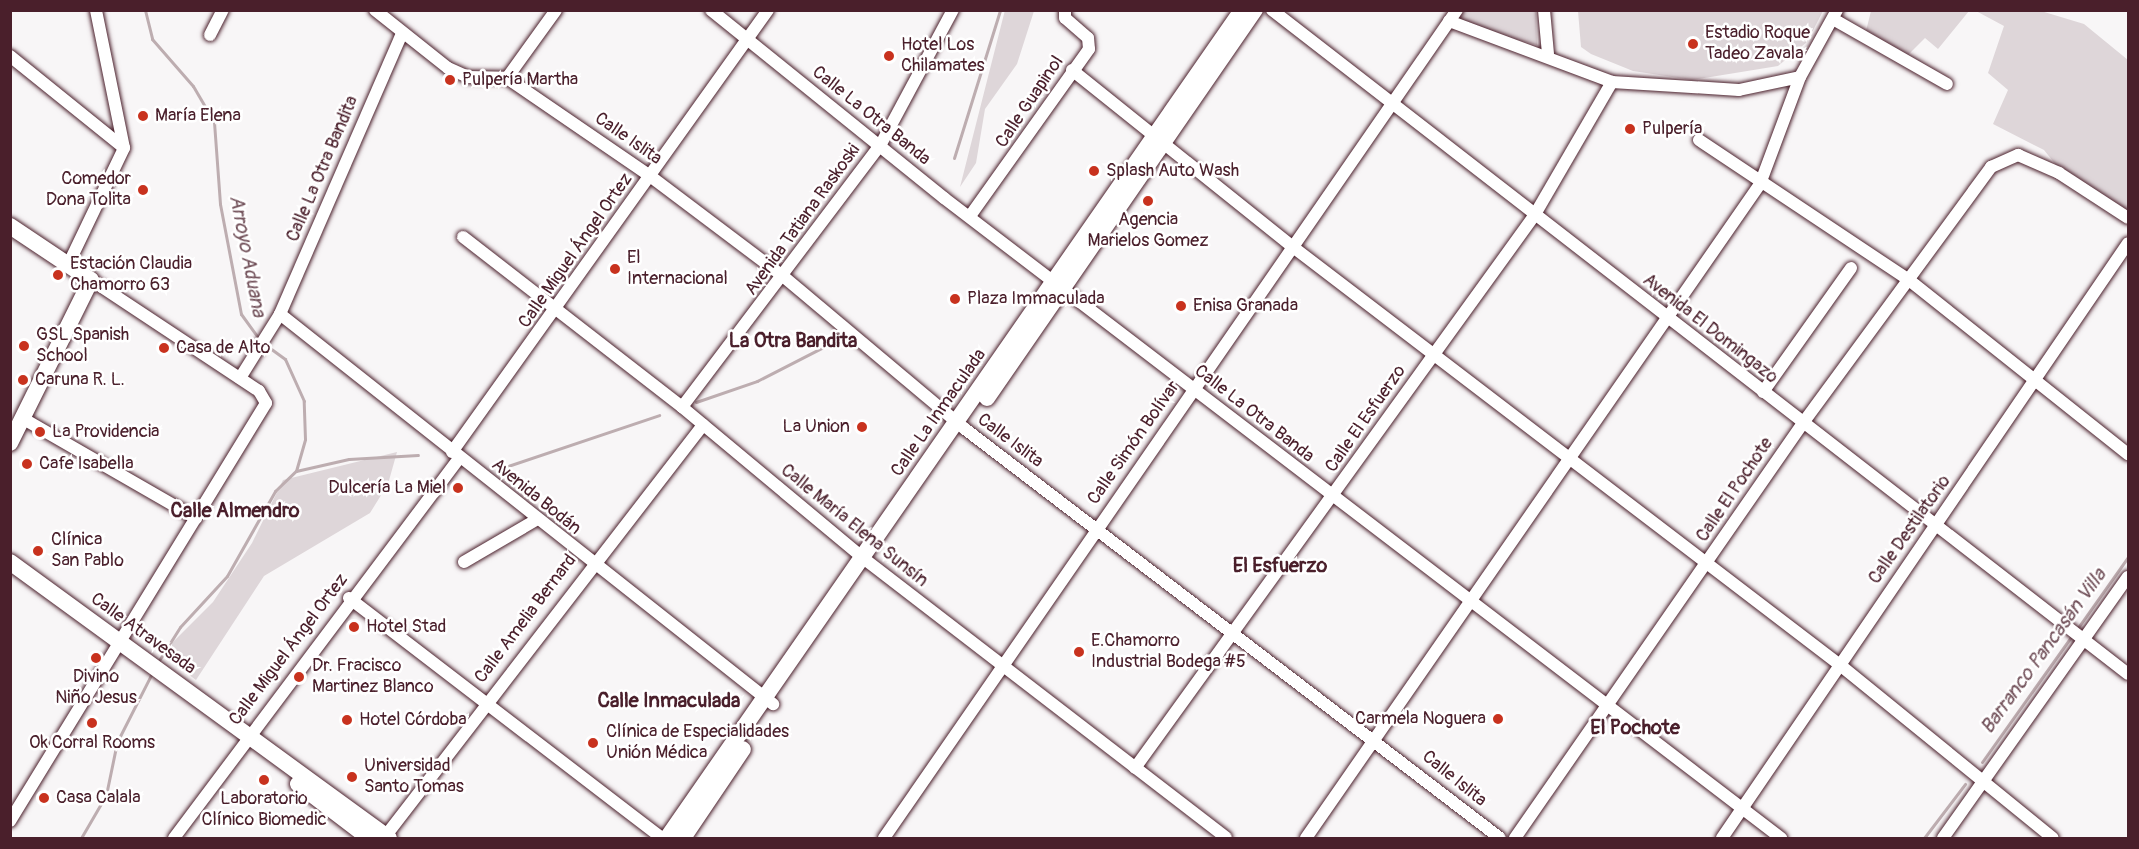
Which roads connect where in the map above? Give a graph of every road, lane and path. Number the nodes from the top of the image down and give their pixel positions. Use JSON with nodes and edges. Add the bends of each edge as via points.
{"nodes":[{"id":1,"x":96,"y":10,"type":"edge"},
{"id":2,"x":223,"y":10,"type":"edge"},
{"id":3,"x":375,"y":10,"type":"edge"},
{"id":4,"x":556,"y":10,"type":"edge"},
{"id":5,"x":711,"y":10,"type":"edge"},
{"id":6,"x":768,"y":10,"type":"edge"},
{"id":7,"x":953,"y":10,"type":"edge"},
{"id":8,"x":1065,"y":10,"type":"edge"},
{"id":9,"x":1242,"y":10,"type":"edge"},
{"id":10,"x":1255,"y":10,"type":"edge"},
{"id":11,"x":1272,"y":10,"type":"edge"},
{"id":12,"x":1457,"y":10,"type":"edge"},
{"id":13,"x":1544,"y":10,"type":"edge"},
{"id":14,"x":1835,"y":15,"type":"edge"},
{"id":15,"x":1449,"y":21,"type":"junction"},
{"id":16,"x":402,"y":33,"type":"junction"},
{"id":17,"x":210,"y":35,"type":"dead end"},
{"id":18,"x":747,"y":39,"type":"junction"},
{"id":19,"x":1548,"y":54,"type":"junction"},
{"id":20,"x":10,"y":56,"type":"edge"},
{"id":21,"x":1072,"y":70,"type":"junction"},
{"id":22,"x":1800,"y":77,"type":"junction"},
{"id":23,"x":507,"y":78,"type":"junction"},
{"id":24,"x":1612,"y":82,"type":"junction"},
{"id":25,"x":1947,"y":84,"type":"dead end"},
{"id":26,"x":1389,"y":105,"type":"junction"},
{"id":27,"x":1162,"y":138,"type":"junction"},
{"id":28,"x":1698,"y":140,"type":"dead end"},
{"id":29,"x":881,"y":144,"type":"junction"},
{"id":30,"x":124,"y":148,"type":"junction"},
{"id":31,"x":650,"y":177,"type":"junction"},
{"id":32,"x":1760,"y":184,"type":"junction"},
{"id":33,"x":970,"y":216,"type":"junction"},
{"id":34,"x":1534,"y":216,"type":"junction"},
{"id":35,"x":2128,"y":218,"type":"edge"},
{"id":36,"x":10,"y":226,"type":"edge"},
{"id":37,"x":463,"y":237,"type":"dead end"},
{"id":38,"x":2128,"y":243,"type":"edge"},
{"id":39,"x":1293,"y":247,"type":"junction"},
{"id":40,"x":68,"y":265,"type":"junction"},
{"id":41,"x":1851,"y":268,"type":"dead end"},
{"id":42,"x":784,"y":277,"type":"junction"},
{"id":43,"x":91,"y":280,"type":"junction"},
{"id":44,"x":1909,"y":280,"type":"junction"},
{"id":45,"x":1060,"y":283,"type":"junction"},
{"id":46,"x":558,"y":311,"type":"junction"},
{"id":47,"x":279,"y":317,"type":"junction"},
{"id":48,"x":1666,"y":317,"type":"junction"},
{"id":49,"x":1433,"y":354,"type":"junction"},
{"id":50,"x":240,"y":378,"type":"junction"},
{"id":51,"x":2038,"y":381,"type":"junction"},
{"id":52,"x":1194,"y":389,"type":"junction"},
{"id":53,"x":1763,"y":392,"type":"junction"},
{"id":54,"x":682,"y":407,"type":"junction"},
{"id":55,"x":22,"y":418,"type":"junction"},
{"id":56,"x":1803,"y":423,"type":"junction"},
{"id":57,"x":703,"y":425,"type":"junction"},
{"id":58,"x":960,"y":425,"type":"junction"},
{"id":59,"x":10,"y":442,"type":"edge"},
{"id":60,"x":2128,"y":454,"type":"edge"},
{"id":61,"x":456,"y":455,"type":"junction"},
{"id":62,"x":1569,"y":459,"type":"junction"},
{"id":63,"x":1333,"y":499,"type":"junction"},
{"id":64,"x":196,"y":518,"type":"junction"},
{"id":65,"x":536,"y":520,"type":"junction"},
{"id":66,"x":1935,"y":524,"type":"junction"},
{"id":67,"x":1096,"y":529,"type":"junction"},
{"id":68,"x":867,"y":561,"type":"junction"},
{"id":69,"x":10,"y":562,"type":"edge"},
{"id":70,"x":464,"y":562,"type":"dead end"},
{"id":71,"x":591,"y":563,"type":"junction"},
{"id":72,"x":1707,"y":564,"type":"junction"},
{"id":73,"x":2128,"y":577,"type":"edge"},
{"id":74,"x":349,"y":598,"type":"junction"},
{"id":75,"x":1469,"y":601,"type":"junction"},
{"id":76,"x":1234,"y":634,"type":"junction"},
{"id":77,"x":2082,"y":638,"type":"junction"},
{"id":78,"x":122,"y":642,"type":"junction"},
{"id":79,"x":1001,"y":664,"type":"junction"},
{"id":80,"x":1840,"y":665,"type":"junction"},
{"id":81,"x":2128,"y":674,"type":"edge"},
{"id":82,"x":769,"y":700,"type":"junction"},
{"id":83,"x":483,"y":704,"type":"junction"},
{"id":84,"x":1609,"y":704,"type":"junction"},
{"id":85,"x":248,"y":739,"type":"junction"},
{"id":86,"x":1375,"y":739,"type":"junction"},
{"id":87,"x":1135,"y":768,"type":"junction"},
{"id":88,"x":720,"y":772,"type":"junction"},
{"id":89,"x":1980,"y":783,"type":"junction"},
{"id":90,"x":1742,"y":810,"type":"junction"},
{"id":91,"x":10,"y":821,"type":"edge"},
{"id":92,"x":174,"y":838,"type":"edge"},
{"id":93,"x":382,"y":838,"type":"edge"},
{"id":94,"x":662,"y":838,"type":"edge"},
{"id":95,"x":667,"y":838,"type":"edge"},
{"id":96,"x":683,"y":838,"type":"edge"},
{"id":97,"x":884,"y":838,"type":"edge"},
{"id":98,"x":1226,"y":838,"type":"edge"},
{"id":99,"x":1306,"y":838,"type":"edge"},
{"id":100,"x":1500,"y":838,"type":"edge"},
{"id":101,"x":1515,"y":838,"type":"edge"},
{"id":102,"x":1722,"y":838,"type":"edge"},
{"id":103,"x":1781,"y":838,"type":"edge"},
{"id":104,"x":1942,"y":838,"type":"edge"},
{"id":105,"x":2054,"y":838,"type":"edge"}],
"edges":[{"from":1,"to":30,"type":"street"},
{"from":2,"to":17,"type":"street"},
{"from":3,"to":16,"type":"street"},
{"from":4,"to":23,"type":"street"},
{"from":5,"to":18,"type":"street","name":"Calle La Otra Banda"},
{"from":6,"to":18,"type":"street","name":"Calle Miguel Ángel Ortez"},
{"from":7,"to":29,"type":"street","name":"Avenida Tatiana Raskoski"},
{"from":8,"to":21,"type":"street","name":"Calle Guapinol","via":[[1065,18],[1091,43]]},
{"from":9,"to":27,"type":"main road","name":"Calle La Inmaculada"},
{"from":10,"to":27,"type":"main road","name":"Calle La Inmaculada"},
{"from":11,"to":26,"type":"street","name":"Avenida El Domingazo"},
{"from":12,"to":15,"type":"street","name":"Calle Simón Bolívar"},
{"from":13,"to":19,"type":"street"},
{"from":14,"to":22,"type":"street"},
{"from":14,"to":25,"type":"street"},
{"from":15,"to":19,"type":"street"},
{"from":15,"to":26,"type":"street","name":"Calle Simón Bolívar"},
{"from":16,"to":23,"type":"street","via":[[468,77]]},
{"from":16,"to":47,"type":"street","name":"Calle La Otra Bandita"},
{"from":18,"to":29,"type":"street","name":"Calle La Otra Banda"},
{"from":18,"to":31,"type":"street","name":"Calle Miguel Ángel Ortez"},
{"from":19,"to":24,"type":"street"},
{"from":20,"to":30,"type":"street"},
{"from":21,"to":27,"type":"street"},
{"from":21,"to":33,"type":"street","name":"Calle Guapinol"},
{"from":22,"to":24,"type":"street","via":[[1739,90]]},
{"from":22,"to":32,"type":"street"},
{"from":23,"to":31,"type":"street","name":"Calle Islita"},
{"from":24,"to":34,"type":"street","name":"Calle El Esfuerzo"},
{"from":26,"to":34,"type":"street","name":"Avenida El Domingazo"},
{"from":26,"to":39,"type":"street","name":"Calle Simón Bolívar"},
{"from":27,"to":39,"type":"street"},
{"from":27,"to":45,"type":"main road","name":"Calle La Inmaculada"},
{"from":28,"to":32,"type":"street"},
{"from":29,"to":33,"type":"street","name":"Calle La Otra Banda"},
{"from":29,"to":42,"type":"street","name":"Avenida Tatiana Raskoski"},
{"from":30,"to":40,"type":"street"},
{"from":31,"to":42,"type":"street","name":"Calle Islita"},
{"from":31,"to":46,"type":"street","name":"Calle Miguel Ángel Ortez"},
{"from":32,"to":44,"type":"street"},
{"from":32,"to":48,"type":"street"},
{"from":33,"to":45,"type":"street","name":"Calle La Otra Banda"},
{"from":34,"to":48,"type":"street","name":"Avenida El Domingazo"},
{"from":34,"to":49,"type":"street","name":"Calle El Esfuerzo"},
{"from":35,"to":44,"type":"street","name":"Calle El Pochote","via":[[2059,173],[2018,155],[1991,167]]},
{"from":36,"to":40,"type":"main road"},
{"from":37,"to":46,"type":"street","name":"Calle María Elena Sunsín"},
{"from":38,"to":51,"type":"street","name":"Calle Destilatorio"},
{"from":39,"to":49,"type":"street"},
{"from":39,"to":52,"type":"street","name":"Calle Simón Bolívar"},
{"from":40,"to":43,"type":"main road"},
{"from":41,"to":53,"type":"street"},
{"from":42,"to":54,"type":"street","name":"Avenida Tatiana Raskoski"},
{"from":42,"to":58,"type":"street","name":"Calle Islita"},
{"from":43,"to":50,"type":"street"},
{"from":43,"to":55,"type":"main road"},
{"from":44,"to":51,"type":"street"},
{"from":44,"to":56,"type":"street","name":"Calle El Pochote"},
{"from":45,"to":52,"type":"street","name":"Calle La Otra Banda"},
{"from":45,"to":58,"type":"main road","name":"Calle La Inmaculada"},
{"from":46,"to":54,"type":"street","name":"Calle María Elena Sunsín"},
{"from":46,"to":61,"type":"street","name":"Calle Miguel Ángel Ortez"},
{"from":47,"to":50,"type":"street","name":"Calle La Otra Bandita"},
{"from":47,"to":61,"type":"street","name":"Avenida Bodán"},
{"from":48,"to":53,"type":"street","name":"Avenida El Domingazo"},
{"from":48,"to":62,"type":"street"},
{"from":49,"to":62,"type":"street"},
{"from":49,"to":63,"type":"street","name":"Calle El Esfuerzo"},
{"from":50,"to":64,"type":"street","via":[[265,397]]},
{"from":51,"to":60,"type":"street"},
{"from":51,"to":66,"type":"street","name":"Calle Destilatorio"},
{"from":52,"to":63,"type":"street","name":"Calle La Otra Banda"},
{"from":52,"to":67,"type":"street","name":"Calle Simón Bolívar"},
{"from":53,"to":56,"type":"street","name":"Avenida El Domingazo"},
{"from":54,"to":57,"type":"street","name":"Calle María Elena Sunsín"},
{"from":55,"to":59,"type":"main road"},
{"from":55,"to":64,"type":"street"},
{"from":56,"to":66,"type":"street","name":"Avenida El Domingazo"},
{"from":56,"to":72,"type":"street","name":"Calle El Pochote"},
{"from":57,"to":68,"type":"street","name":"Calle María Elena Sunsín"},
{"from":57,"to":71,"type":"street","name":"Calle Amelia Bernard"},
{"from":58,"to":67,"type":"street","name":"Calle Islita"},
{"from":58,"to":68,"type":"main road","name":"Calle La Inmaculada"},
{"from":61,"to":65,"type":"street","name":"Avenida Bodán"},
{"from":61,"to":74,"type":"street","name":"Calle Miguel Ángel Ortez"},
{"from":62,"to":72,"type":"street"},
{"from":62,"to":75,"type":"street"},
{"from":63,"to":75,"type":"street","name":"Calle La Otra Banda"},
{"from":63,"to":76,"type":"street","name":"Calle El Esfuerzo"},
{"from":64,"to":78,"type":"street"},
{"from":65,"to":70,"type":"street"},
{"from":65,"to":71,"type":"street","name":"Avenida Bodán"},
{"from":66,"to":77,"type":"street","name":"Avenida El Domingazo"},
{"from":66,"to":80,"type":"street","name":"Calle Destilatorio"},
{"from":67,"to":76,"type":"street","name":"Calle Islita"},
{"from":67,"to":79,"type":"street","name":"Calle Simón Bolívar"},
{"from":68,"to":79,"type":"street","name":"Calle María Elena Sunsín"},
{"from":68,"to":82,"type":"main road","name":"Calle La Inmaculada"},
{"from":69,"to":78,"type":"main road","name":"Calle Atravesada"},
{"from":71,"to":82,"type":"street","name":"Avenida Bodán"},
{"from":71,"to":83,"type":"street","name":"Calle Amelia Bernard"},
{"from":72,"to":80,"type":"street"},
{"from":72,"to":84,"type":"street","name":"Calle El Pochote"},
{"from":73,"to":77,"type":"street"},
{"from":74,"to":83,"type":"street"},
{"from":74,"to":85,"type":"street","name":"Calle Miguel Ángel Ortez"},
{"from":75,"to":84,"type":"street","name":"Calle La Otra Banda"},
{"from":75,"to":86,"type":"street"},
{"from":76,"to":86,"type":"street","name":"Calle Islita"},
{"from":76,"to":87,"type":"street","name":"Calle El Esfuerzo"},
{"from":77,"to":81,"type":"street","name":"Avenida El Domingazo"},
{"from":77,"to":89,"type":"street"},
{"from":78,"to":85,"type":"main road","name":"Calle Atravesada"},
{"from":78,"to":91,"type":"street"},
{"from":79,"to":87,"type":"street","name":"Calle María Elena Sunsín"},
{"from":79,"to":97,"type":"street","name":"Calle Simón Bolívar"},
{"from":80,"to":89,"type":"street"},
{"from":80,"to":90,"type":"street","name":"Calle Destilatorio"},
{"from":82,"to":88,"type":"main road","name":"Calle La Inmaculada"},
{"from":83,"to":93,"type":"street","name":"Calle Amelia Bernard"},
{"from":83,"to":94,"type":"street"},
{"from":84,"to":90,"type":"street","name":"Calle La Otra Banda"},
{"from":84,"to":101,"type":"street","name":"Calle El Pochote"},
{"from":85,"to":92,"type":"street","name":"Calle Miguel Ángel Ortez"},
{"from":85,"to":93,"type":"main road","name":"Calle Atravesada","via":[[253,750]]},
{"from":86,"to":99,"type":"street"},
{"from":86,"to":100,"type":"street","name":"Calle Islita"},
{"from":87,"to":98,"type":"street","name":"Calle María Elena Sunsín"},
{"from":88,"to":95,"type":"main road","name":"Calle La Inmaculada"},
{"from":88,"to":96,"type":"main road","name":"Calle La Inmaculada"},
{"from":89,"to":104,"type":"street"},
{"from":89,"to":105,"type":"street"},
{"from":90,"to":102,"type":"street","name":"Calle Destilatorio"},
{"from":90,"to":103,"type":"street","name":"Calle La Otra Banda"}]}
